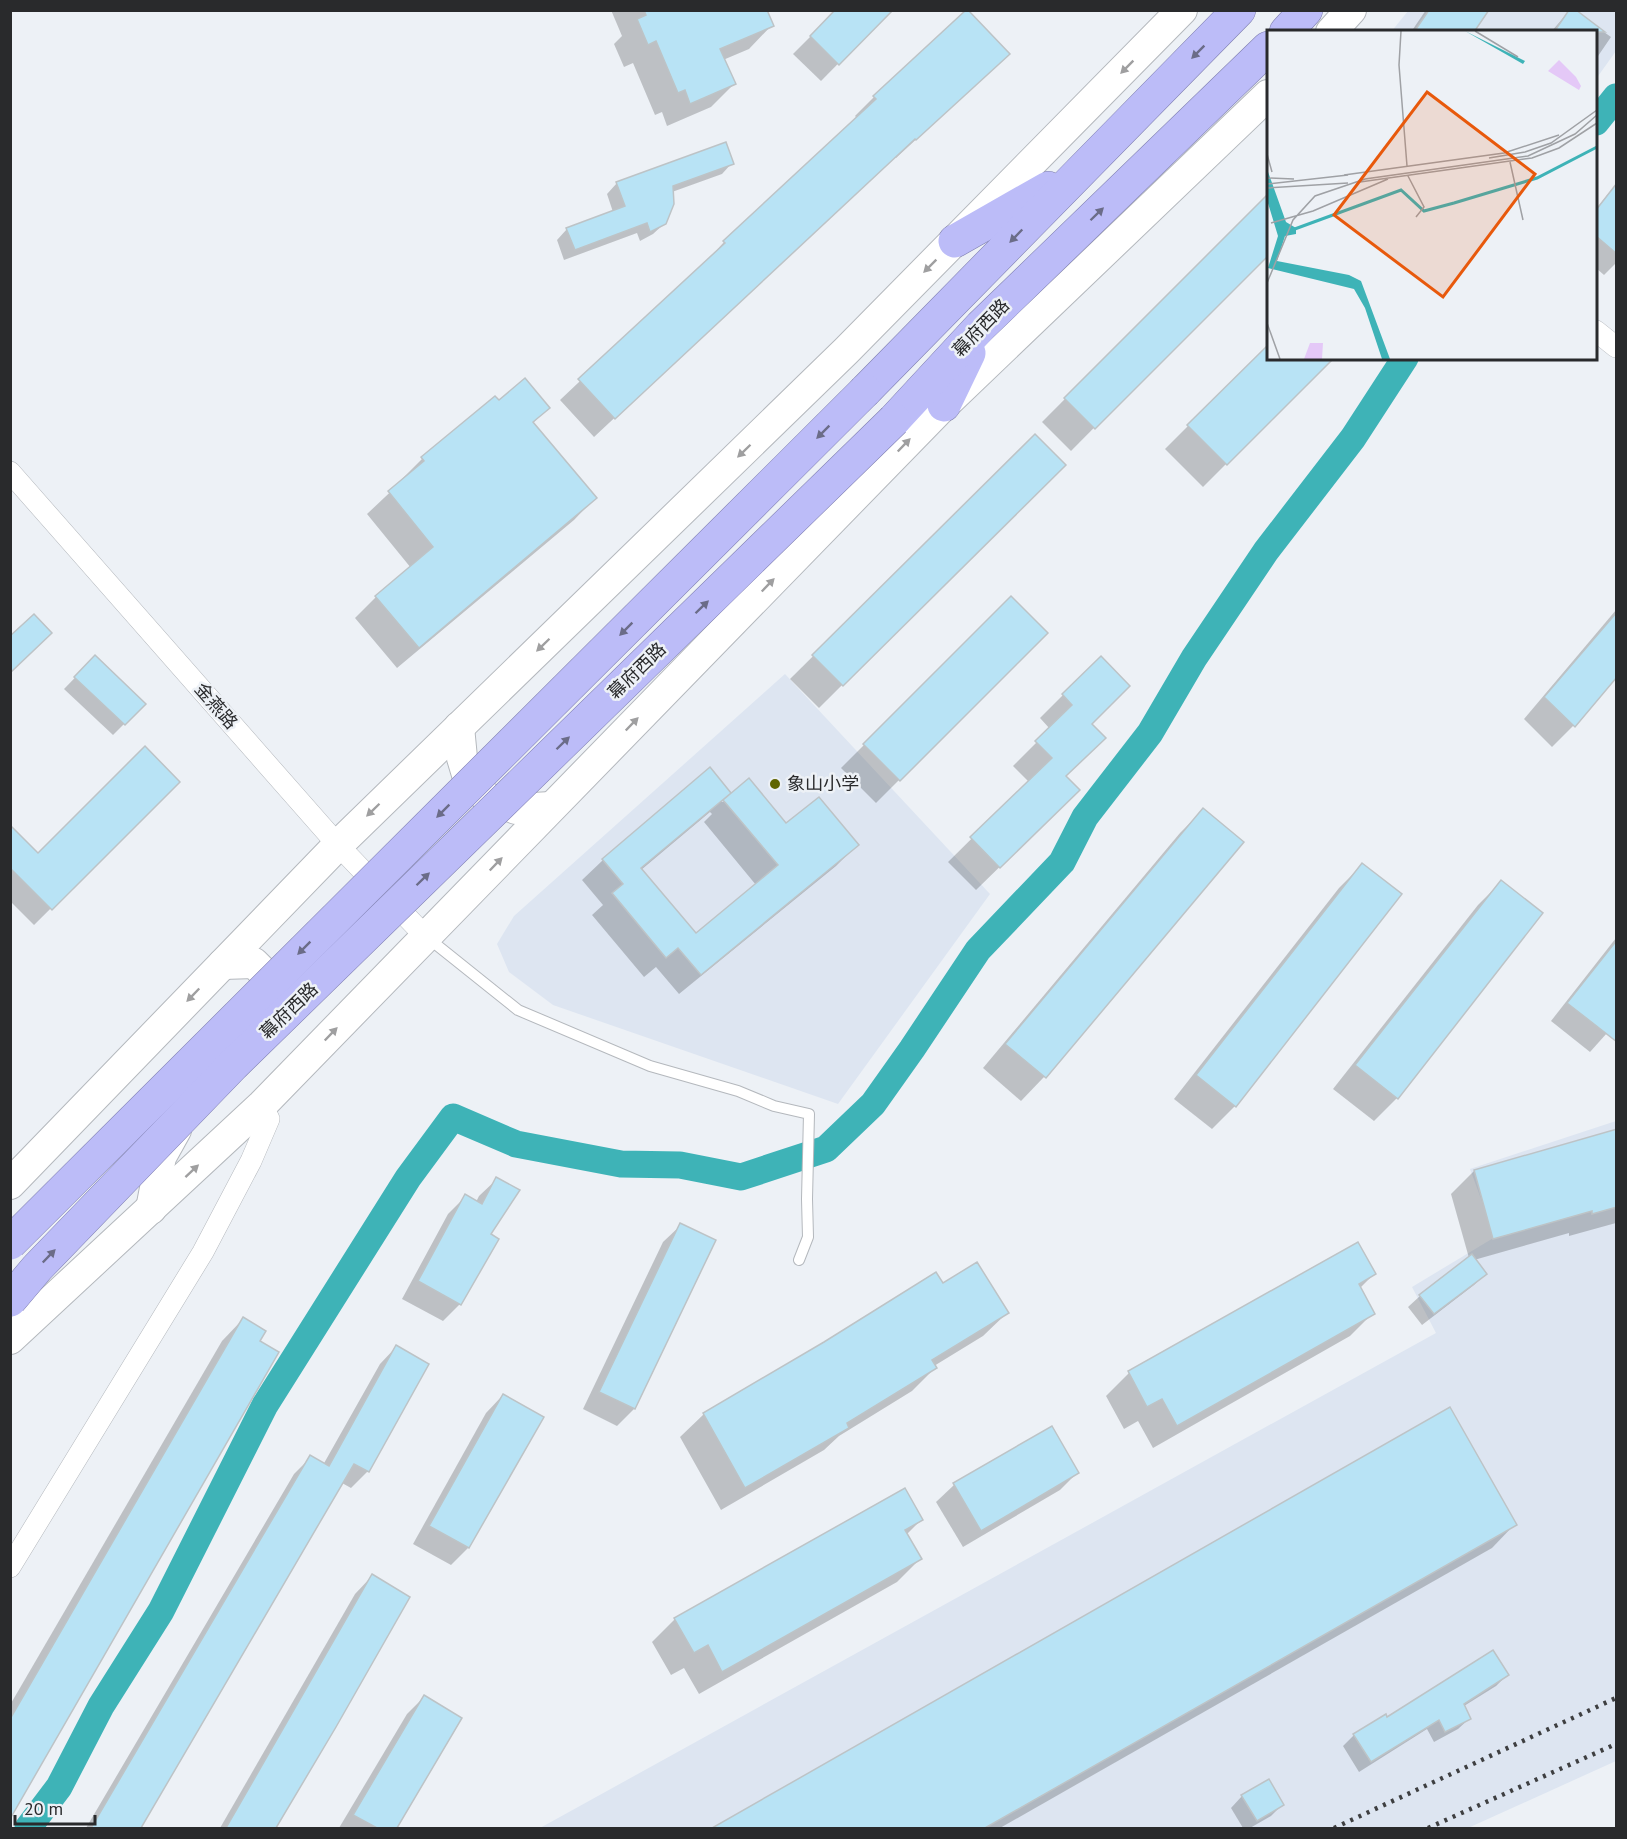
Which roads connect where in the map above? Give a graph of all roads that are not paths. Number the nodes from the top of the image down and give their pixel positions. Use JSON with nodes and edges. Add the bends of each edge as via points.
{"nodes":[{"id":1,"x":1182,"y":10,"type":"edge"},
{"id":2,"x":1239,"y":10,"type":"edge"},
{"id":3,"x":1306,"y":10,"type":"edge"},
{"id":4,"x":1351,"y":10,"type":"edge"},
{"id":5,"x":1288,"y":30,"type":"edge"},
{"id":6,"x":1333,"y":30,"type":"edge"},
{"id":7,"x":1267,"y":50,"type":"edge"},
{"id":8,"x":1267,"y":97,"type":"edge"},
{"id":9,"x":1083,"y":168,"type":"junction"},
{"id":10,"x":955,"y":241,"type":"junction"},
{"id":11,"x":981,"y":326,"type":"junction"},
{"id":12,"x":1597,"y":332,"type":"edge"},
{"id":13,"x":1617,"y":347,"type":"edge"},
{"id":14,"x":944,"y":405,"type":"junction"},
{"id":15,"x":10,"y":472,"type":"edge"},
{"id":16,"x":459,"y":727,"type":"junction"},
{"id":17,"x":551,"y":807,"type":"junction"},
{"id":18,"x":338,"y":845,"type":"junction"},
{"id":19,"x":387,"y":896,"type":"junction"},
{"id":20,"x":425,"y":936,"type":"junction"},
{"id":21,"x":223,"y":964,"type":"junction"},
{"id":22,"x":272,"y":1012,"type":"junction"},
{"id":23,"x":262,"y":1106,"type":"junction"},
{"id":24,"x":10,"y":1184,"type":"edge"},
{"id":25,"x":151,"y":1209,"type":"junction"},
{"id":26,"x":10,"y":1243,"type":"edge"},
{"id":27,"x":799,"y":1260,"type":"dead end"},
{"id":28,"x":10,"y":1300,"type":"edge"},
{"id":29,"x":10,"y":1339,"type":"edge"},
{"id":30,"x":10,"y":1567,"type":"edge"}],
"edges":[{"from":1,"to":10,"type":"main road","one_way":true},
{"from":2,"to":9,"type":"highway","name":"幕府西路","one_way":true},
{"from":3,"to":5,"type":"highway"},
{"from":4,"to":6,"type":"main road"},
{"from":11,"to":7,"type":"highway","name":"幕府西路","one_way":true},
{"from":8,"to":14,"type":"main road","name":"幕府西路"},
{"from":9,"to":10,"type":"highway"},
{"from":9,"to":26,"type":"highway","name":"幕府西路","one_way":true,"bridge":true,"via":[[865,391]]},
{"from":10,"to":16,"type":"main road","one_way":true},
{"from":11,"to":14,"type":"highway"},
{"from":28,"to":11,"type":"highway","name":"幕府西路","one_way":true,"bridge":true,"via":[[233,1065],[894,420]]},
{"from":12,"to":13,"type":"street"},
{"from":17,"to":14,"type":"main road","name":"幕府西路","one_way":true},
{"from":15,"to":18,"type":"street","name":"金燕路"},
{"from":16,"to":17,"type":"main road","via":[[468,778],[486,796],[516,809]]},
{"from":16,"to":18,"type":"main road","one_way":true},
{"from":20,"to":17,"type":"main road","name":"幕府西路","one_way":true},
{"from":18,"to":19,"type":"street","name":"金燕路"},
{"from":18,"to":21,"type":"main road"},
{"from":19,"to":20,"type":"street","name":"金燕路"},
{"from":19,"to":22,"type":"main road"},
{"from":23,"to":20,"type":"main road","name":"幕府西路","one_way":true},
{"from":20,"to":27,"type":"lane","via":[[518,1010],[650,1066],[809,1114],[808,1237]]},
{"from":21,"to":22,"type":"main road","via":[[254,963],[272,981]]},
{"from":21,"to":24,"type":"main road","one_way":true},
{"from":22,"to":25,"type":"main road","via":[[205,1080],[161,1157]]},
{"from":25,"to":23,"type":"main road","name":"幕府西路","one_way":true},
{"from":23,"to":30,"type":"street","via":[[269,1119],[203,1252]]},
{"from":25,"to":29,"type":"main road","name":"幕府西路"}]}
